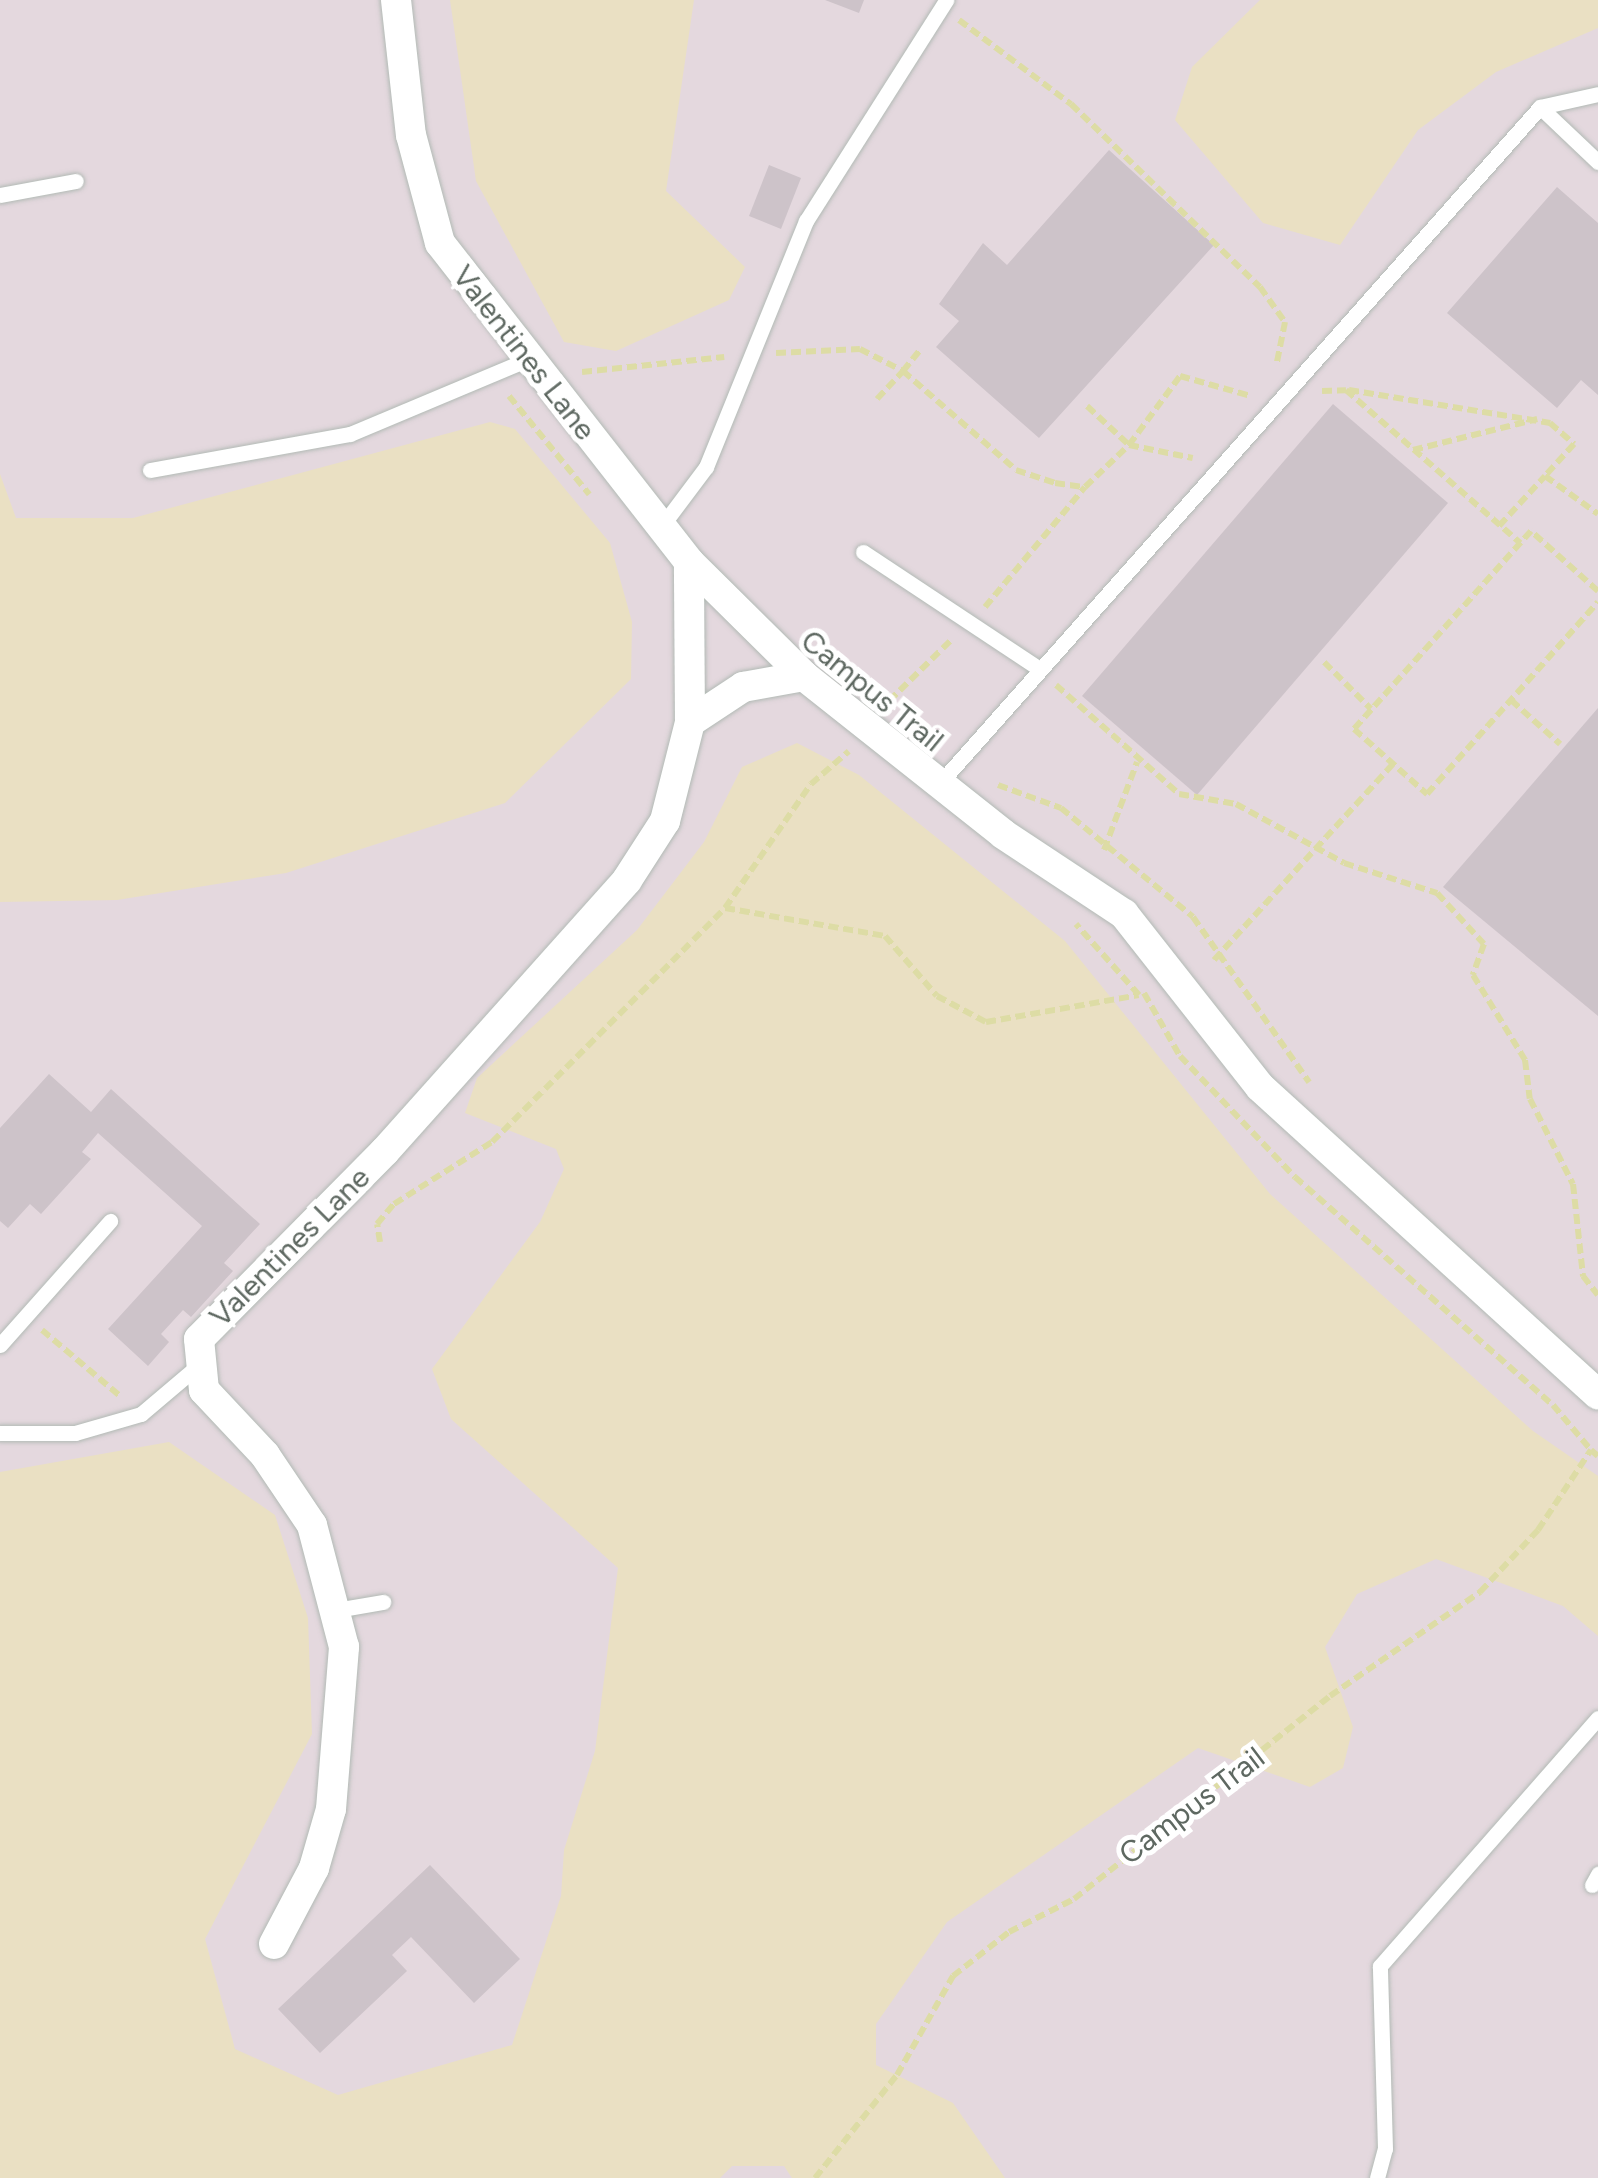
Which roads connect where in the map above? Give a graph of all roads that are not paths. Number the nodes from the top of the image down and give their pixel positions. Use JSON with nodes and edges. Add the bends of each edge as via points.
{"nodes":[{"id":1,"x":396,"y":0,"type":"edge"},
{"id":2,"x":944,"y":4,"type":"edge"},
{"id":3,"x":1598,"y":94,"type":"edge"},
{"id":4,"x":1540,"y":108,"type":"junction"},
{"id":5,"x":1598,"y":162,"type":"edge"},
{"id":6,"x":76,"y":181,"type":"dead end"},
{"id":7,"x":0,"y":194,"type":"edge"},
{"id":8,"x":526,"y":360,"type":"junction"},
{"id":9,"x":150,"y":470,"type":"dead end"},
{"id":10,"x":662,"y":528,"type":"junction"},
{"id":11,"x":863,"y":552,"type":"dead end"},
{"id":12,"x":689,"y":562,"type":"junction"},
{"id":13,"x":1040,"y":670,"type":"junction"},
{"id":14,"x":804,"y":676,"type":"junction"},
{"id":15,"x":690,"y":722,"type":"junction"},
{"id":16,"x":950,"y":772,"type":"junction"},
{"id":17,"x":110,"y":1221,"type":"dead end"},
{"id":18,"x":0,"y":1346,"type":"edge"},
{"id":19,"x":202,"y":1362,"type":"junction"},
{"id":20,"x":1598,"y":1395,"type":"edge"},
{"id":21,"x":0,"y":1433,"type":"edge"},
{"id":22,"x":383,"y":1602,"type":"dead end"},
{"id":23,"x":336,"y":1610,"type":"junction"},
{"id":24,"x":1598,"y":1718,"type":"edge"},
{"id":25,"x":274,"y":1944,"type":"dead end"},
{"id":26,"x":1377,"y":2178,"type":"edge"}],
"edges":[{"from":1,"to":8,"type":"street","name":"Valentines Lane","via":[[426,202],[471,291]]},
{"from":2,"to":10,"type":"lane","via":[[806,220],[706,467]]},
{"from":3,"to":4,"type":"lane"},
{"from":4,"to":5,"type":"lane"},
{"from":4,"to":13,"type":"lane"},
{"from":6,"to":7,"type":"lane"},
{"from":8,"to":9,"type":"lane","via":[[350,434]]},
{"from":8,"to":10,"type":"street","name":"Valentines Lane"},
{"from":10,"to":12,"type":"street","name":"Valentines Lane"},
{"from":11,"to":13,"type":"lane"},
{"from":12,"to":14,"type":"street","name":"Valentines Lane"},
{"from":12,"to":15,"type":"street","name":"Valentines Lane"},
{"from":13,"to":16,"type":"lane"},
{"from":14,"to":15,"type":"street","via":[[743,687]]},
{"from":14,"to":16,"type":"street","name":"Valentines Lane"},
{"from":15,"to":19,"type":"street","name":"Valentines Lane","via":[[665,821],[627,880],[385,1151],[200,1338]]},
{"from":16,"to":20,"type":"street","name":"Valentines Lane","via":[[1124,914],[1260,1087]]},
{"from":17,"to":18,"type":"lane"},
{"from":19,"to":21,"type":"lane","via":[[140,1414],[75,1432]]},
{"from":19,"to":23,"type":"street","name":"Valentines Lane","via":[[204,1390],[299,1498]]},
{"from":22,"to":23,"type":"lane"},
{"from":23,"to":25,"type":"street","name":"Valentines Lane","via":[[343,1715],[331,1809],[314,1868]]},
{"from":24,"to":26,"type":"lane","via":[[1380,1966],[1385,2149]]}]}
